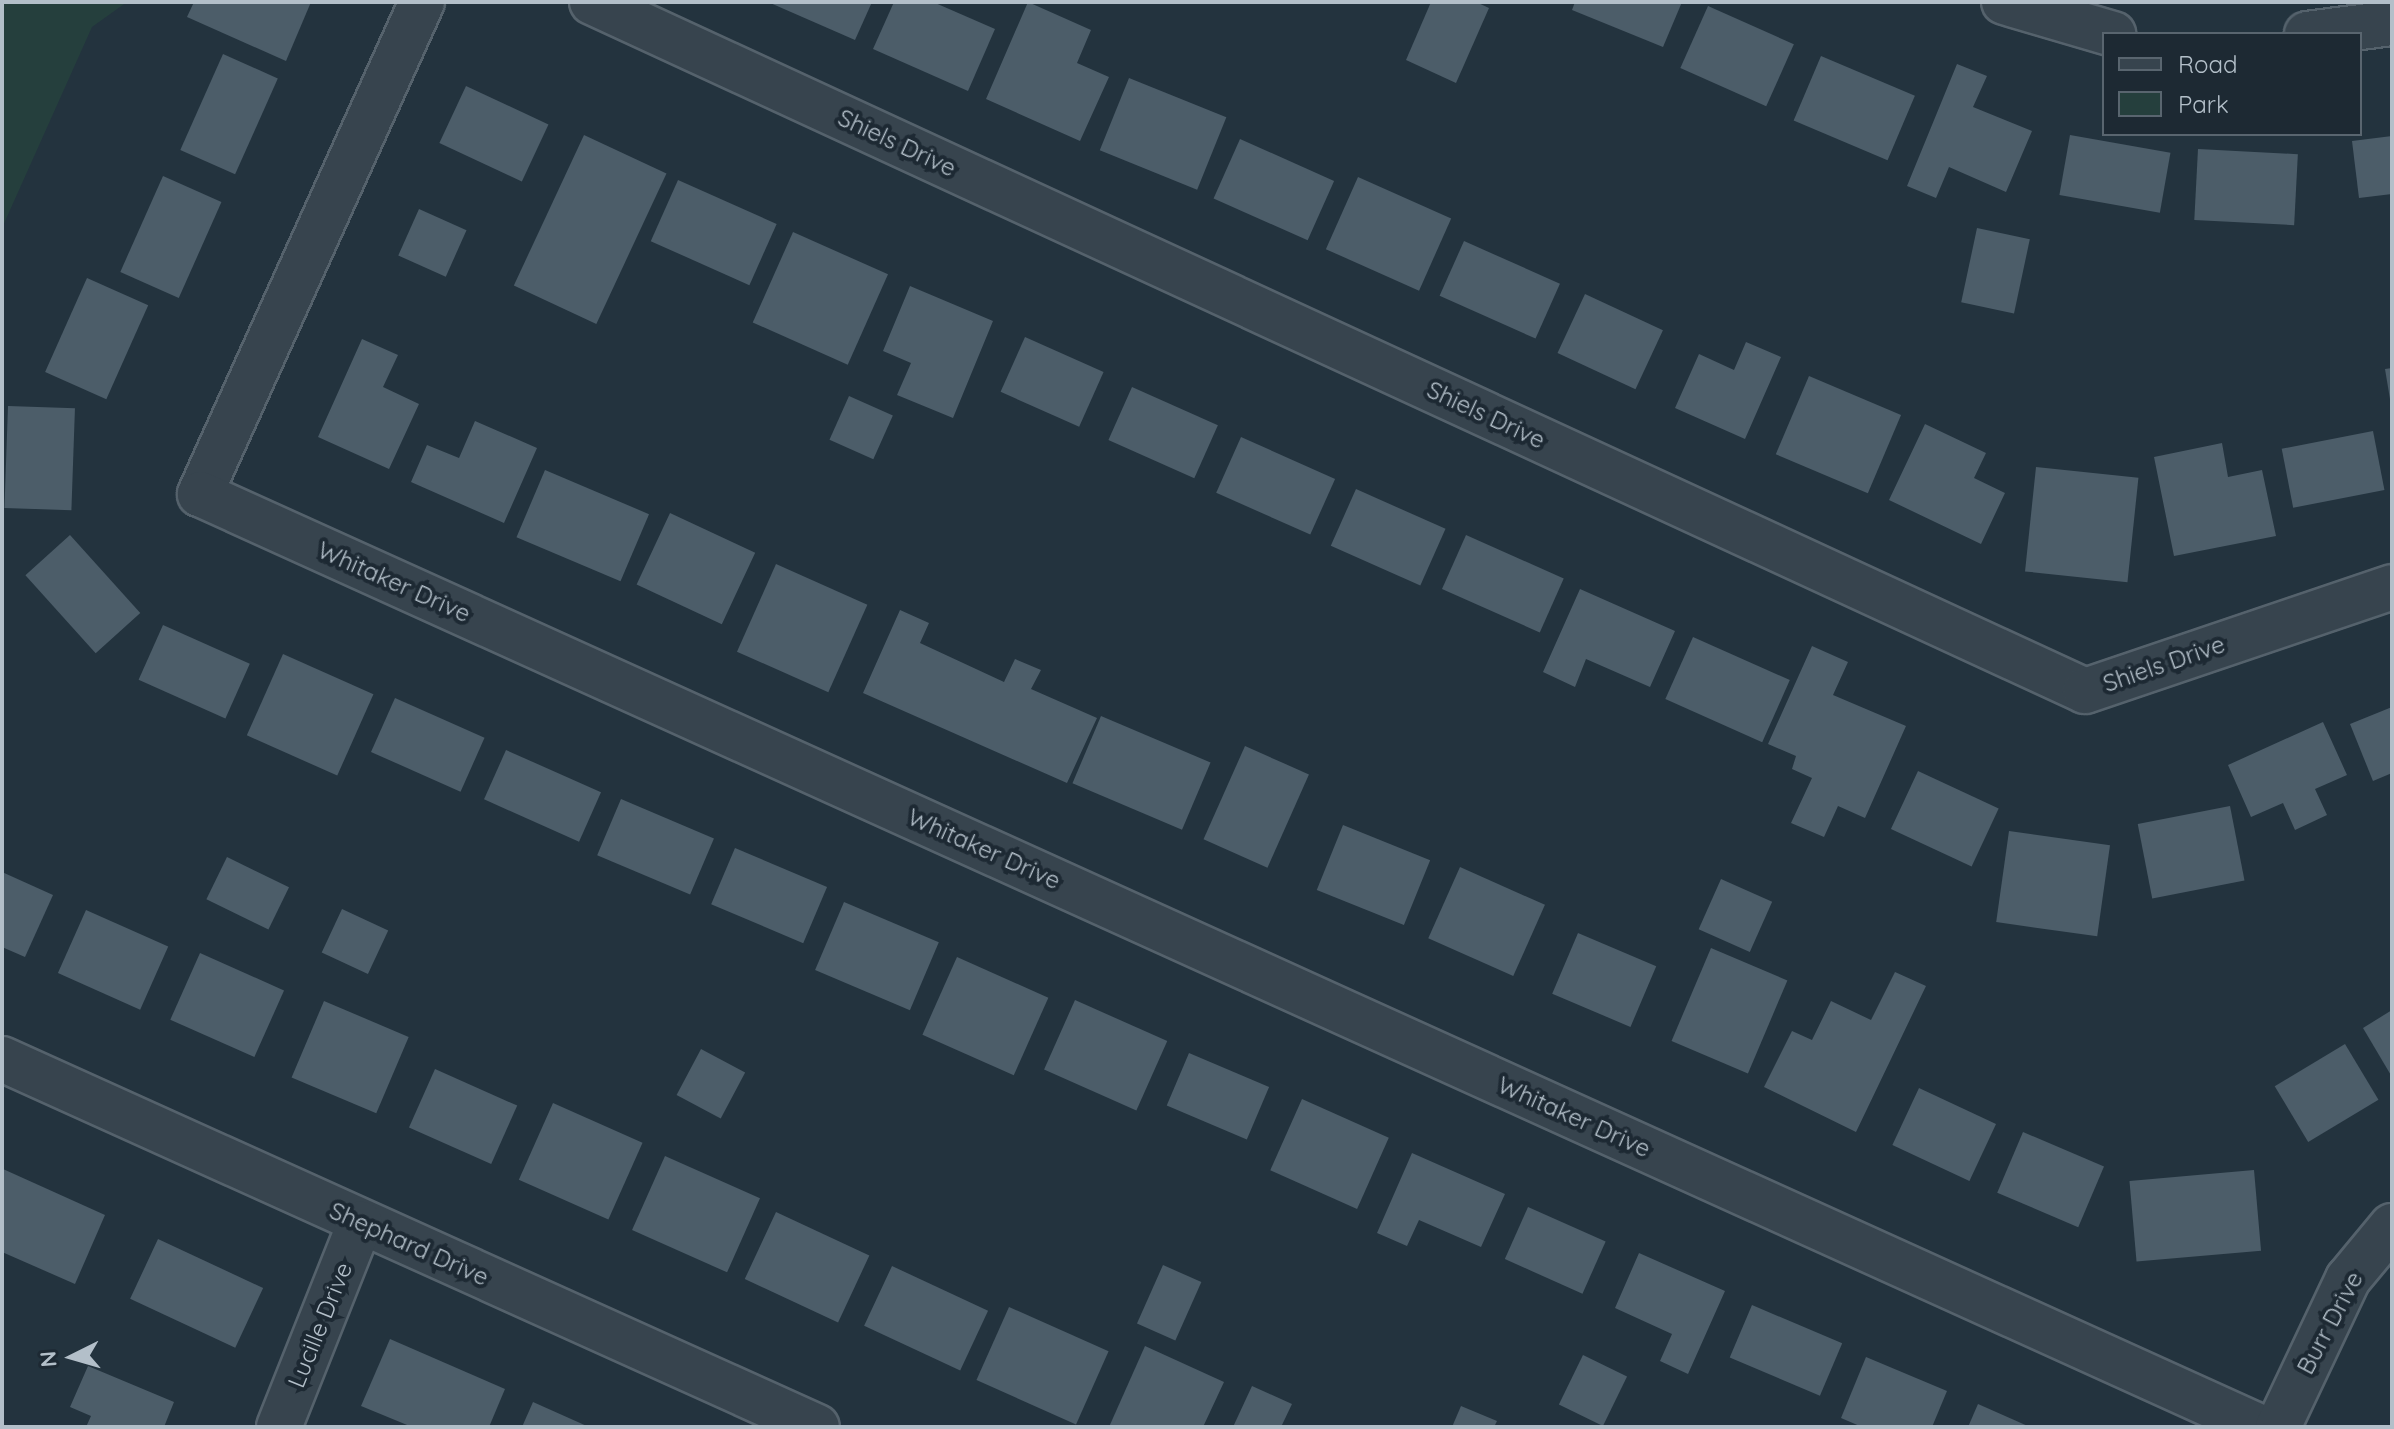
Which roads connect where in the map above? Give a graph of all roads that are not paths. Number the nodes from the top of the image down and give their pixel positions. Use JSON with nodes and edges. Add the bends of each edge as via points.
{"nodes":[{"id":1,"x":422,"y":2,"type":"edge"},
{"id":2,"x":592,"y":2,"type":"edge"},
{"id":3,"x":2004,"y":2,"type":"edge"},
{"id":4,"x":2392,"y":23,"type":"edge"},
{"id":5,"x":2106,"y":32,"type":"edge"},
{"id":6,"x":2322,"y":32,"type":"edge"},
{"id":7,"x":2392,"y":587,"type":"edge"},
{"id":8,"x":2,"y":1059,"type":"edge"},
{"id":9,"x":360,"y":1223,"type":"junction"},
{"id":10,"x":2392,"y":1226,"type":"edge"},
{"id":11,"x":279,"y":1427,"type":"edge"},
{"id":12,"x":817,"y":1427,"type":"edge"},
{"id":13,"x":2260,"y":1427,"type":"edge"},
{"id":14,"x":2278,"y":1427,"type":"edge"}],
"edges":[{"from":1,"to":13,"type":"street","name":"Whitaker Drive","via":[[200,494]]},
{"from":2,"to":7,"type":"street","name":"Shiels Drive","via":[[2085,691]]},
{"from":3,"to":5,"type":"street"},
{"from":4,"to":6,"type":"street"},
{"from":8,"to":9,"type":"street","name":"Shephard Drive"},
{"from":9,"to":11,"type":"street","name":"Lucille Drive"},
{"from":9,"to":12,"type":"street","name":"Shephard Drive"},
{"from":10,"to":14,"type":"street","name":"Burr Drive","via":[[2348,1279]]}]}
